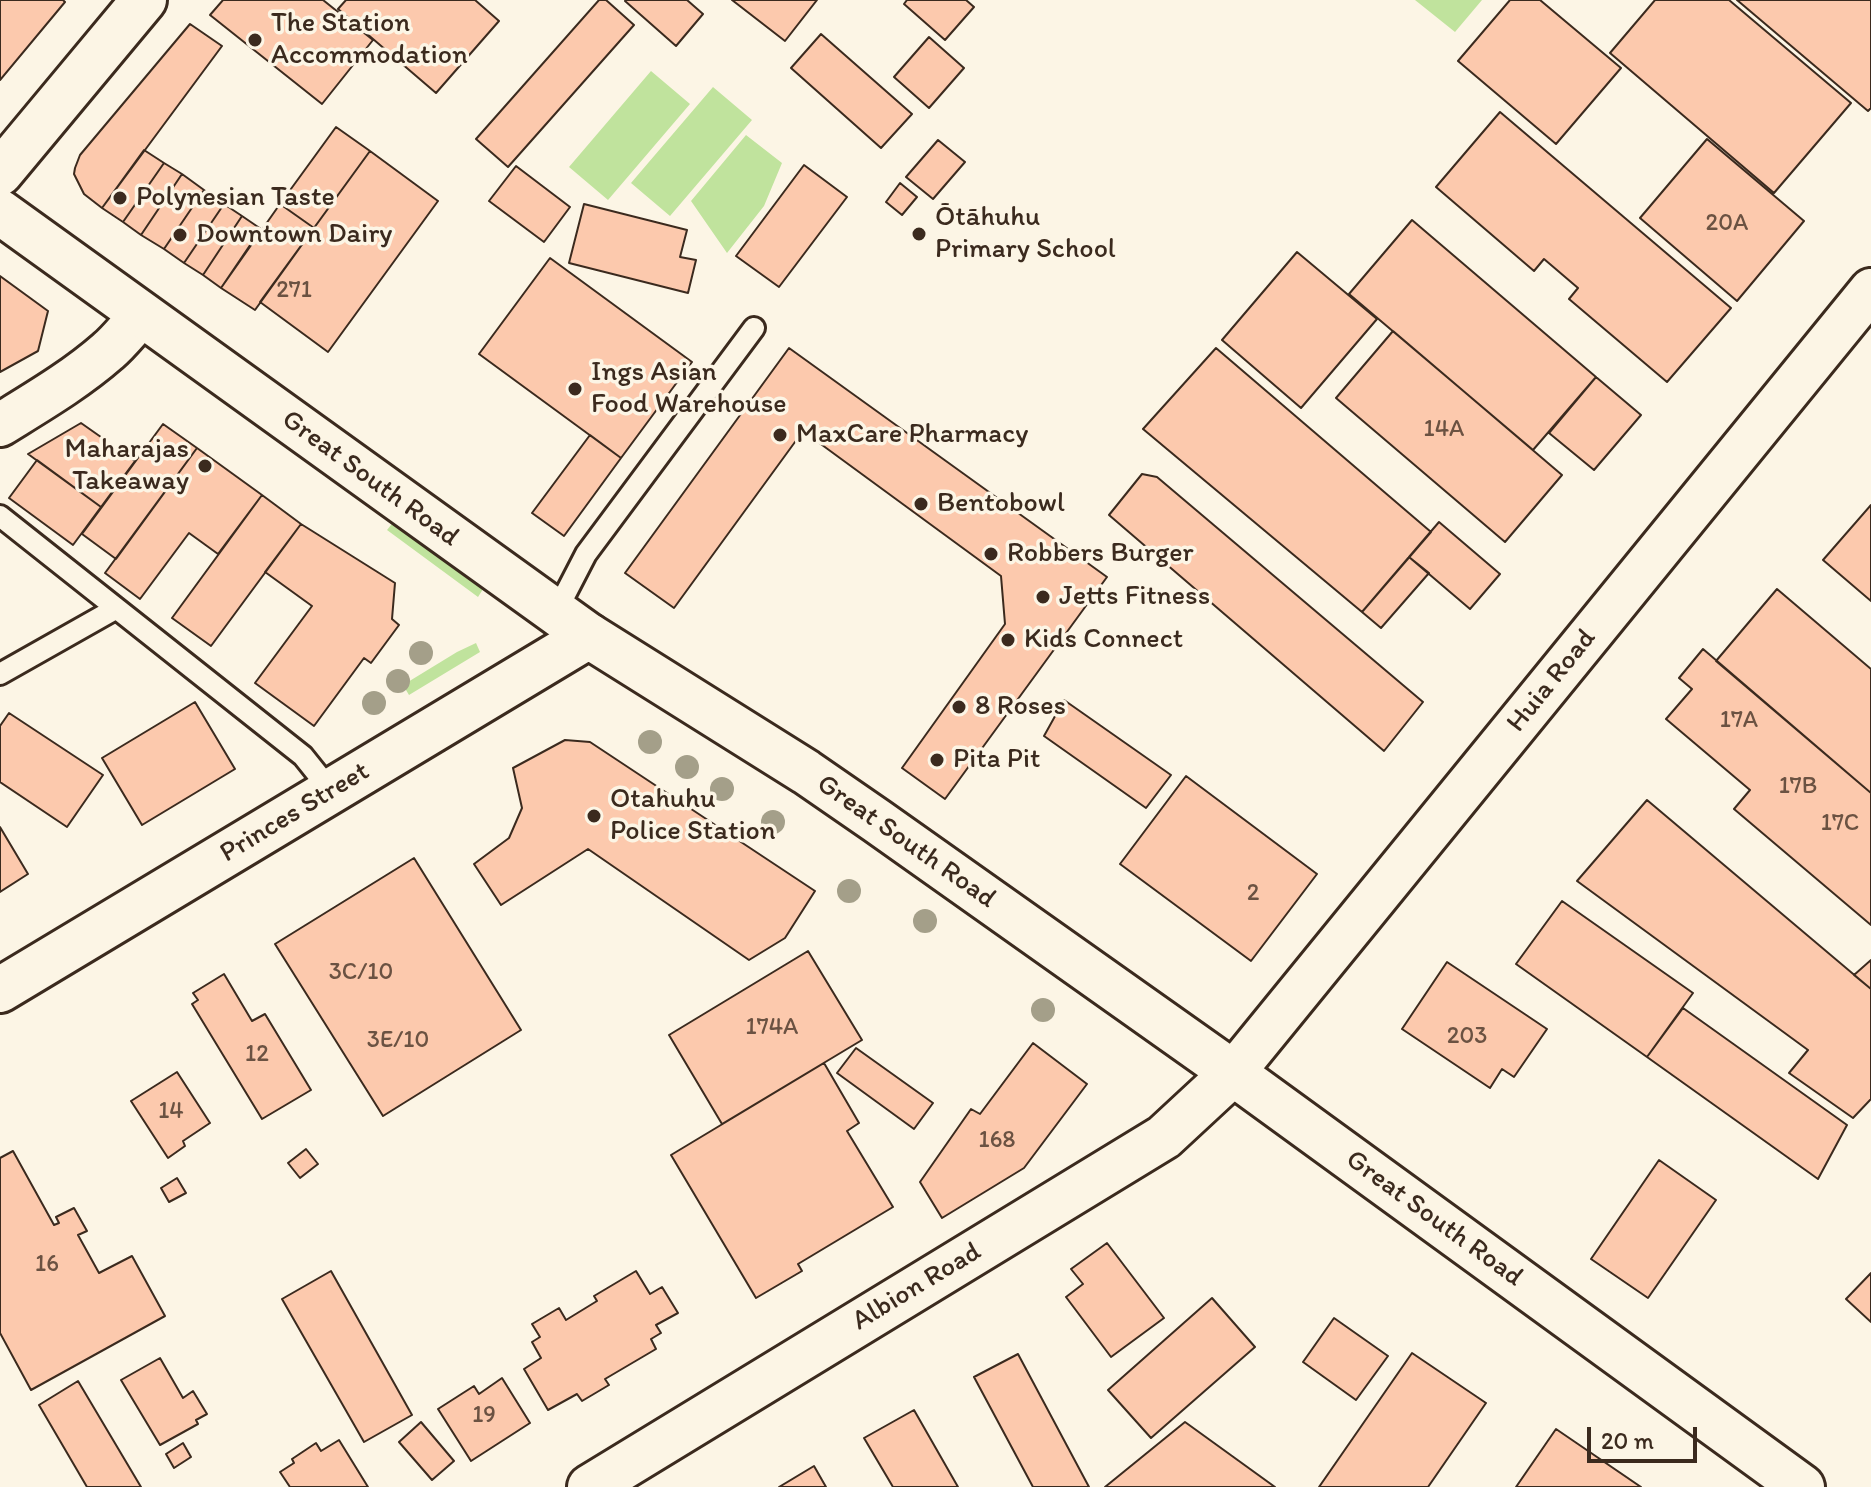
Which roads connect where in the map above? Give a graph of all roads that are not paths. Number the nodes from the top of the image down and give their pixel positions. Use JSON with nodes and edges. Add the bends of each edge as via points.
{"nodes":[{"id":1,"x":144,"y":0,"type":"edge"},
{"id":2,"x":0,"y":173,"type":"edge"},
{"id":3,"x":0,"y":212,"type":"edge"},
{"id":4,"x":1871,"y":290,"type":"edge"},
{"id":5,"x":142,"y":315,"type":"junction"},
{"id":6,"x":754,"y":328,"type":"dead end"},
{"id":7,"x":0,"y":425,"type":"edge"},
{"id":8,"x":0,"y":516,"type":"edge"},
{"id":9,"x":115,"y":609,"type":"junction"},
{"id":10,"x":573,"y":624,"type":"junction"},
{"id":11,"x":0,"y":674,"type":"edge"},
{"id":12,"x":331,"y":791,"type":"junction"},
{"id":13,"x":0,"y":990,"type":"edge"},
{"id":14,"x":1233,"y":1073,"type":"junction"},
{"id":15,"x":590,"y":1487,"type":"edge"},
{"id":16,"x":1802,"y":1487,"type":"edge"}],
"edges":[{"from":1,"to":2,"type":"main road"},
{"from":3,"to":5,"type":"main road","name":"Great South Road"},
{"from":4,"to":14,"type":"street","name":"Huia Road"},
{"from":5,"to":7,"type":"street","via":[[85,370]]},
{"from":5,"to":10,"type":"main road","name":"Great South Road"},
{"from":6,"to":10,"type":"lane","via":[[586,554]]},
{"from":8,"to":9,"type":"lane"},
{"from":9,"to":11,"type":"lane"},
{"from":9,"to":12,"type":"lane","via":[[303,756]]},
{"from":10,"to":12,"type":"main road","name":"Princes Street"},
{"from":10,"to":14,"type":"main road","name":"Great South Road","via":[[806,772]]},
{"from":12,"to":13,"type":"main road","name":"Princes Street"},
{"from":14,"to":15,"type":"main road","name":"Albion Road","via":[[1164,1137]]},
{"from":14,"to":16,"type":"main road","name":"Great South Road"}]}
